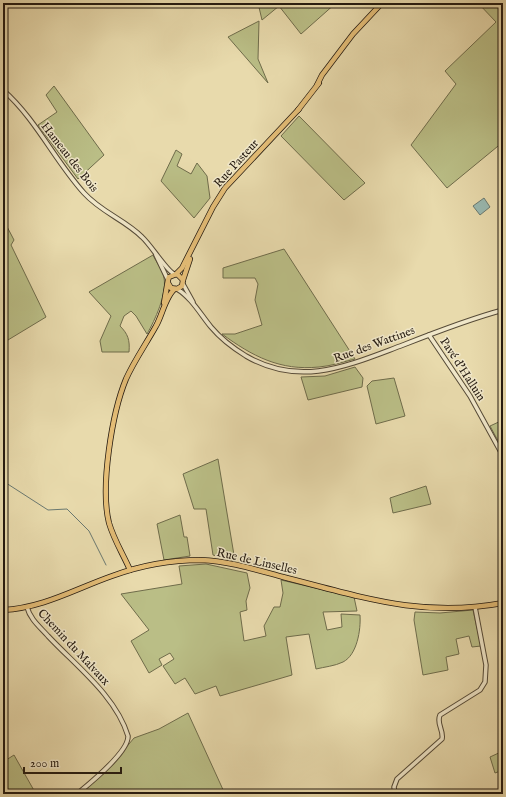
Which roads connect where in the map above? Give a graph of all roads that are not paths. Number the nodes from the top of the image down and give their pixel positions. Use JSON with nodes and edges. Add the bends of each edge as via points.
{"nodes":[{"id":1,"x":382,"y":3,"type":"edge"},
{"id":2,"x":3,"y":90,"type":"edge"},
{"id":3,"x":148,"y":242,"type":"junction"},
{"id":4,"x":195,"y":243,"type":"junction"},
{"id":5,"x":503,"y":266,"type":"edge"},
{"id":6,"x":175,"y":274,"type":"junction"},
{"id":7,"x":503,"y":280,"type":"edge"},
{"id":8,"x":168,"y":281,"type":"junction"},
{"id":9,"x":183,"y":282,"type":"junction"},
{"id":10,"x":176,"y":289,"type":"junction"},
{"id":11,"x":198,"y":310,"type":"junction"},
{"id":12,"x":503,"y":310,"type":"edge"},
{"id":13,"x":161,"y":316,"type":"junction"},
{"id":14,"x":430,"y":335,"type":"junction"},
{"id":15,"x":503,"y":456,"type":"edge"},
{"id":16,"x":128,"y":571,"type":"junction"},
{"id":17,"x":503,"y":603,"type":"edge"},
{"id":18,"x":27,"y":607,"type":"junction"},
{"id":19,"x":475,"y":607,"type":"junction"},
{"id":20,"x":3,"y":610,"type":"edge"},
{"id":21,"x":77,"y":794,"type":"edge"},
{"id":22,"x":395,"y":794,"type":"edge"}],
"edges":[{"from":1,"to":4,"type":"main road","name":"Rue Pasteur","via":[[335,58],[292,120],[225,188]]},
{"from":2,"to":3,"type":"street","name":"Hameau des Bois","via":[[18,104],[85,194]]},
{"from":3,"to":6,"type":"street","name":"Hameau des Bois"},
{"from":3,"to":8,"type":"street","name":"Hameau des Bois","via":[[166,272]]},
{"from":4,"to":6,"type":"main road","name":"Rue Pasteur","via":[[182,268]]},
{"from":4,"to":9,"type":"main road","name":"Rue Pasteur"},
{"from":5,"to":7,"type":"street"},
{"from":6,"to":8,"type":"main road"},
{"from":6,"to":9,"type":"main road","via":[[181,276]]},
{"from":8,"to":10,"type":"main road","via":[[170,287]]},
{"from":8,"to":13,"type":"main road"},
{"from":9,"to":10,"type":"main road"},
{"from":9,"to":11,"type":"street","name":"Rue des Wattines"},
{"from":10,"to":11,"type":"street","name":"Rue des Wattines"},
{"from":10,"to":13,"type":"main road","via":[[170,293]]},
{"from":11,"to":14,"type":"street","name":"Rue des Wattines","via":[[220,337],[238,352],[270,367],[297,372],[340,368]]},
{"from":12,"to":14,"type":"street","name":"Rue des Wattines"},
{"from":13,"to":16,"type":"main road","via":[[126,379],[114,419],[106,500],[111,528]]},
{"from":14,"to":15,"type":"street","name":"Pavé d'Halluin","via":[[470,396]]},
{"from":16,"to":18,"type":"main road","name":"Rue de Linselles","via":[[59,598]]},
{"from":16,"to":19,"type":"main road","name":"Rue de Linselles","via":[[181,561],[214,561],[415,608]]},
{"from":17,"to":19,"type":"main road","name":"Rue de Linselles"},
{"from":18,"to":20,"type":"main road","name":"Rue de Linselles"},
{"from":18,"to":21,"type":"street","name":"Chemin du Malvaux","via":[[31,618],[104,692],[128,736],[126,745],[115,758]]},
{"from":19,"to":22,"type":"street","via":[[486,665],[486,682],[480,690],[441,714],[438,722],[443,733],[442,740],[397,779]]}]}
